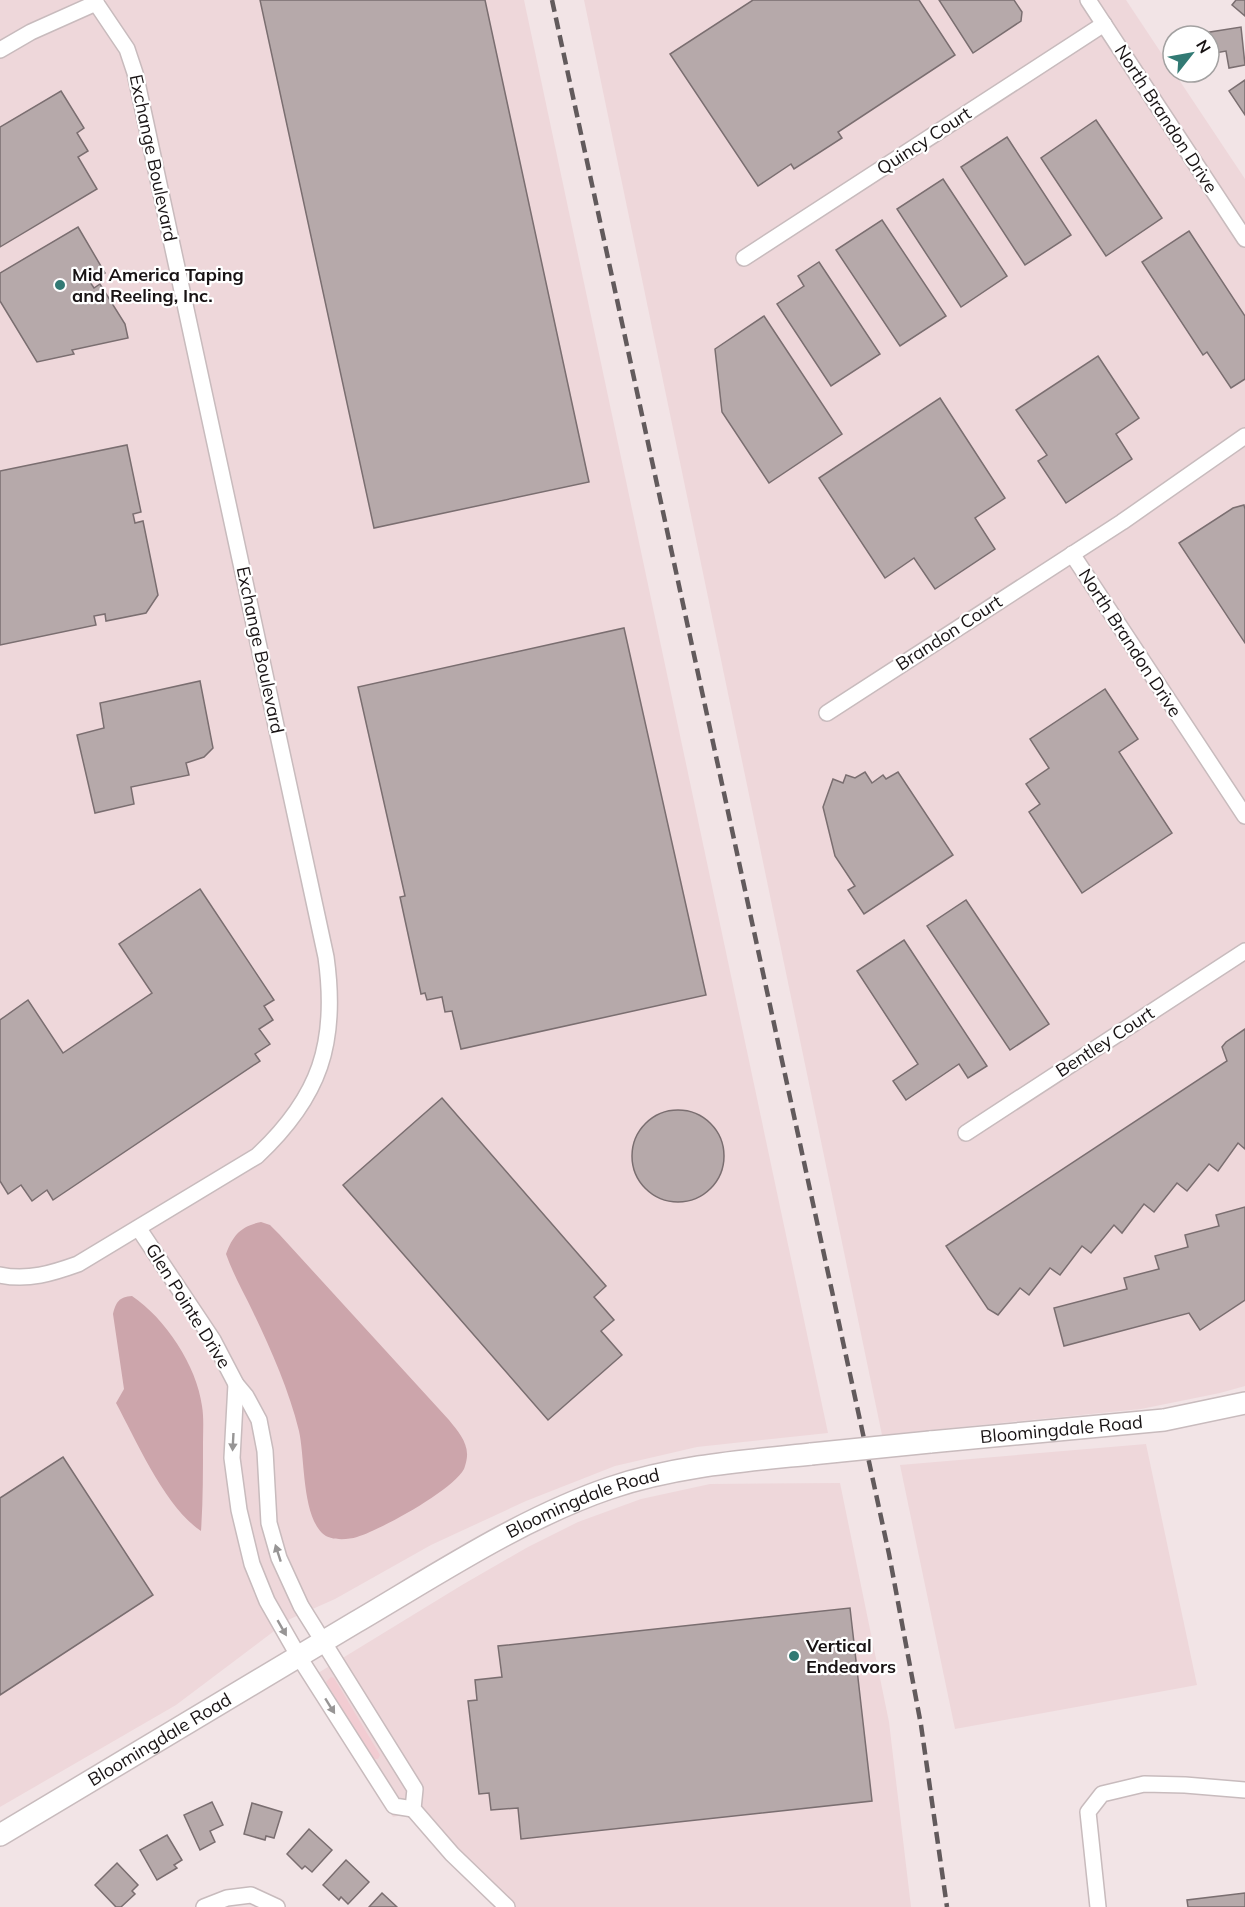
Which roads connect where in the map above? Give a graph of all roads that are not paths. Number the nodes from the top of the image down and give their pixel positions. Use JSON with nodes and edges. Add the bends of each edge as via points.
{"nodes":[{"id":1,"x":1088,"y":0,"type":"edge"},
{"id":2,"x":96,"y":2,"type":"edge"},
{"id":3,"x":1104,"y":24,"type":"junction"},
{"id":4,"x":0,"y":50,"type":"edge"},
{"id":5,"x":1245,"y":239,"type":"edge"},
{"id":6,"x":744,"y":258,"type":"dead end"},
{"id":7,"x":1245,"y":436,"type":"edge"},
{"id":8,"x":1072,"y":554,"type":"junction"},
{"id":9,"x":826,"y":713,"type":"dead end"},
{"id":10,"x":1245,"y":816,"type":"edge"},
{"id":11,"x":1245,"y":951,"type":"edge"},
{"id":12,"x":966,"y":1134,"type":"dead end"},
{"id":13,"x":139,"y":1229,"type":"junction"},
{"id":14,"x":0,"y":1275,"type":"edge"},
{"id":15,"x":236,"y":1384,"type":"junction"},
{"id":16,"x":1245,"y":1403,"type":"edge"},
{"id":17,"x":323,"y":1642,"type":"junction"},
{"id":18,"x":299,"y":1657,"type":"junction"},
{"id":19,"x":397,"y":1760,"type":"junction"},
{"id":20,"x":372,"y":1774,"type":"junction"},
{"id":21,"x":1245,"y":1790,"type":"edge"},
{"id":22,"x":413,"y":1809,"type":"junction"},
{"id":23,"x":0,"y":1835,"type":"edge"},
{"id":24,"x":204,"y":1907,"type":"edge"},
{"id":25,"x":277,"y":1907,"type":"edge"},
{"id":26,"x":507,"y":1907,"type":"edge"},
{"id":27,"x":1098,"y":1907,"type":"edge"}],
"edges":[{"from":1,"to":3,"type":"street","name":"North Brandon Drive"},
{"from":2,"to":4,"type":"street"},
{"from":2,"to":13,"type":"street","name":"Exchange Boulevard","via":[[127,49],[135,73],[324,946],[331,1011],[323,1060],[304,1102],[282,1132],[257,1156]]},
{"from":3,"to":5,"type":"street","name":"North Brandon Drive"},
{"from":3,"to":6,"type":"street","name":"Quincy Court"},
{"from":7,"to":8,"type":"street","name":"North Brandon Drive"},
{"from":8,"to":9,"type":"street","name":"Brandon Court"},
{"from":8,"to":10,"type":"street","name":"North Brandon Drive"},
{"from":11,"to":12,"type":"street","name":"Bentley Court"},
{"from":13,"to":14,"type":"street","name":"Exchange Boulevard","via":[[78,1264],[49,1275]]},
{"from":13,"to":15,"type":"street","name":"Glen Pointe Drive","via":[[213,1340]]},
{"from":17,"to":15,"type":"street","name":"Glen Pointe Drive","one_way":true,"via":[[296,1598],[279,1557],[269,1523],[259,1420]]},
{"from":15,"to":18,"type":"street","name":"Glen Pointe Drive","one_way":true,"via":[[232,1458],[239,1510],[252,1564],[267,1601]]},
{"from":16,"to":17,"type":"main road","name":"Bloomingdale Road","bridge":true,"via":[[1164,1420],[708,1464],[637,1479],[595,1493],[518,1529]]},
{"from":17,"to":18,"type":"main road","name":"Bloomingdale Road"},
{"from":17,"to":19,"type":"street","name":"Glen Pointe Drive"},
{"from":18,"to":20,"type":"street","name":"Glen Pointe Drive","one_way":true},
{"from":18,"to":23,"type":"main road","name":"Bloomingdale Road"},
{"from":19,"to":20,"type":"street"},
{"from":19,"to":22,"type":"street","name":"Glen Pointe Drive","via":[[415,1789]]},
{"from":20,"to":22,"type":"street","name":"Glen Pointe Drive","via":[[394,1806]]},
{"from":21,"to":27,"type":"street","via":[[1144,1784],[1102,1794],[1088,1812]]},
{"from":22,"to":26,"type":"street","via":[[452,1854]]},
{"from":24,"to":25,"type":"street","via":[[227,1898],[251,1895]]}]}
